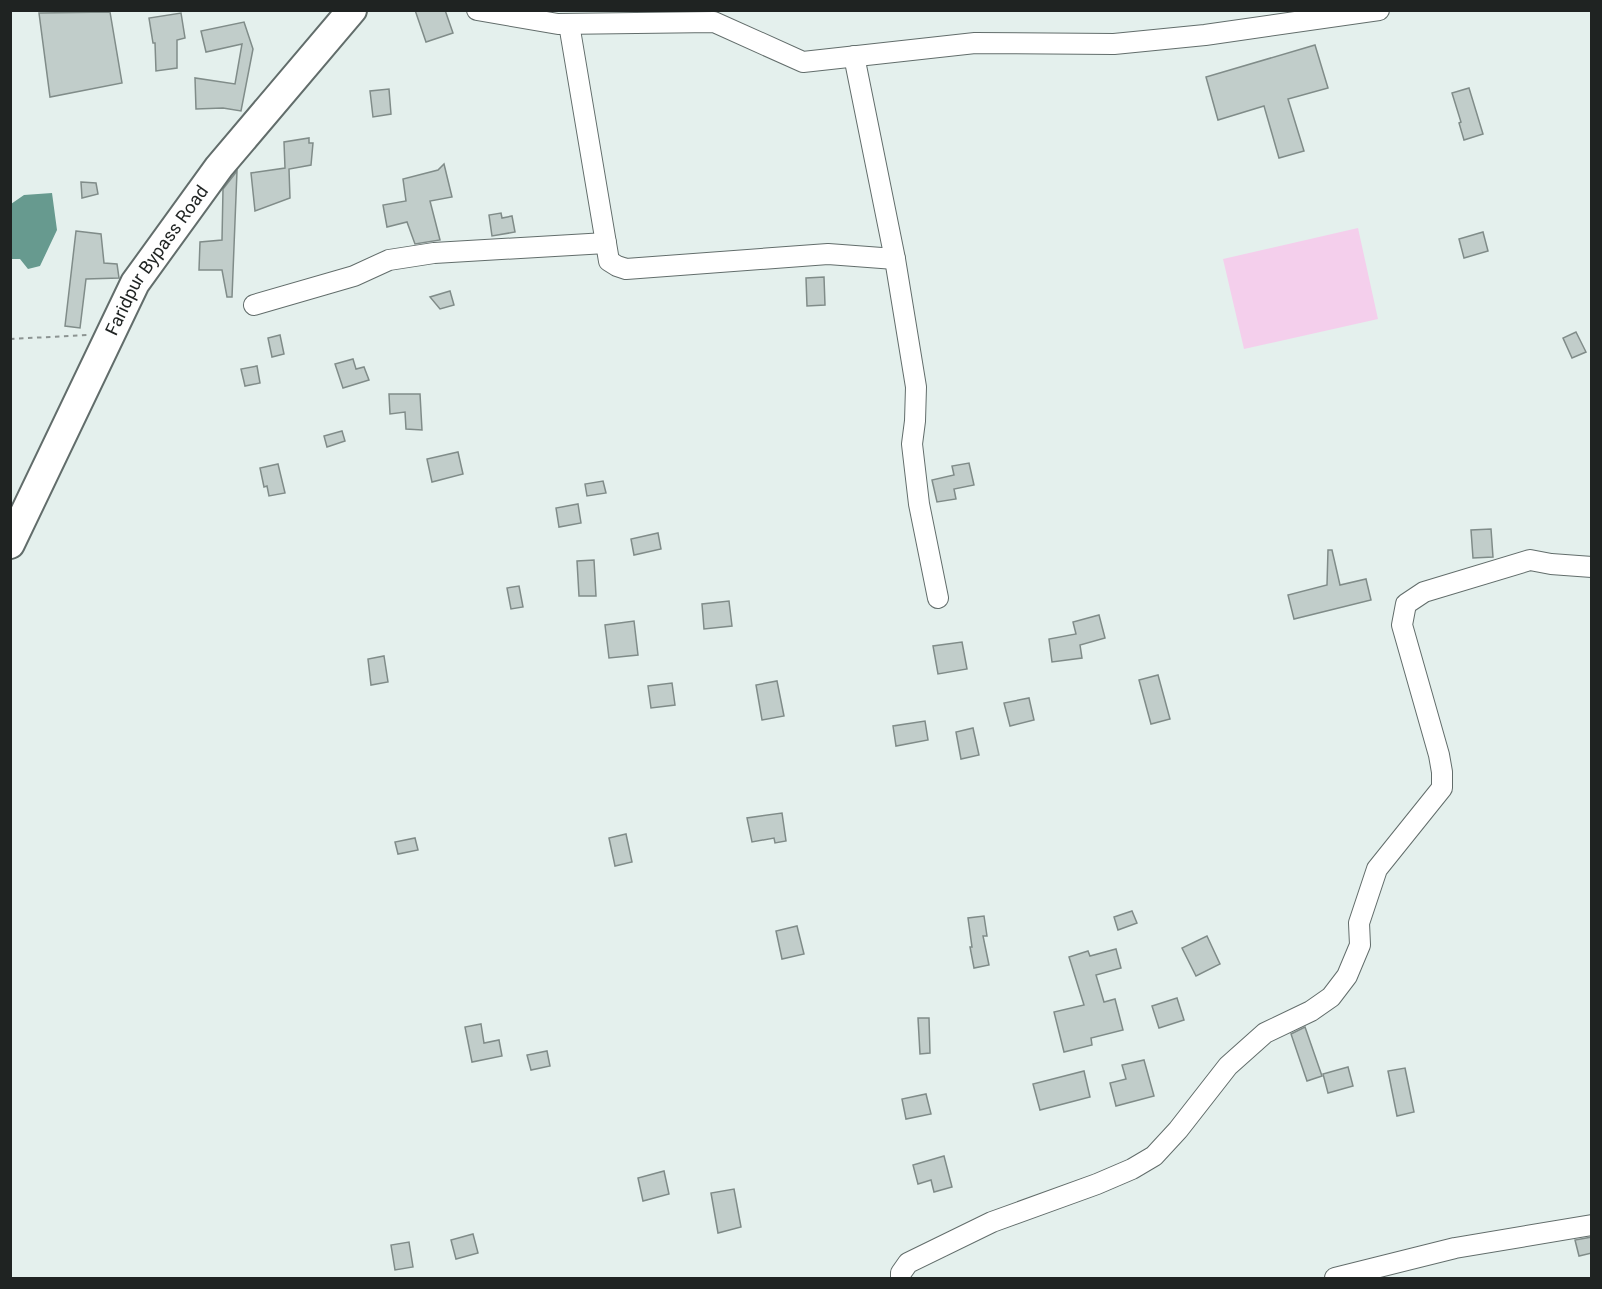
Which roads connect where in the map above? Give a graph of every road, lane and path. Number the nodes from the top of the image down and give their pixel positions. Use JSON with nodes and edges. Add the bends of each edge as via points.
{"nodes":[{"id":1,"x":352,"y":10,"type":"edge"},
{"id":2,"x":477,"y":10,"type":"edge"},
{"id":3,"x":1379,"y":10,"type":"edge"},
{"id":4,"x":569,"y":24,"type":"junction"},
{"id":5,"x":854,"y":56,"type":"junction"},
{"id":6,"x":606,"y":243,"type":"junction"},
{"id":7,"x":896,"y":259,"type":"junction"},
{"id":8,"x":254,"y":304,"type":"dead end"},
{"id":9,"x":111,"y":333,"type":"junction"},
{"id":10,"x":10,"y":339,"type":"edge"},
{"id":11,"x":10,"y":544,"type":"edge"},
{"id":12,"x":1592,"y":567,"type":"edge"},
{"id":13,"x":938,"y":598,"type":"dead end"},
{"id":14,"x":1592,"y":1225,"type":"edge"},
{"id":15,"x":902,"y":1278,"type":"edge"},
{"id":16,"x":1335,"y":1278,"type":"edge"}],
"edges":[{"from":1,"to":9,"type":"highway","name":"Faridpur Bypass Road","via":[[219,167],[135,283]]},
{"from":2,"to":4,"type":"street"},
{"from":3,"to":5,"type":"street","via":[[1114,44],[975,43]]},
{"from":4,"to":5,"type":"street","via":[[714,22],[803,62]]},
{"from":4,"to":6,"type":"street"},
{"from":5,"to":7,"type":"street"},
{"from":6,"to":7,"type":"street","via":[[609,261],[626,269],[828,254]]},
{"from":6,"to":8,"type":"street","via":[[434,253],[389,260],[354,276]]},
{"from":7,"to":13,"type":"street","via":[[916,387],[912,444],[918,494]]},
{"from":9,"to":10,"type":"path"},
{"from":9,"to":11,"type":"highway","name":"Faridpur Bypass Road"},
{"from":12,"to":15,"type":"street","via":[[1530,560],[1424,592],[1406,604],[1401,625],[1439,755],[1442,788],[1377,869],[1359,923],[1360,945],[1347,976],[1331,997],[1265,1033],[1228,1066],[1154,1156],[1097,1184],[992,1222],[908,1263]]},
{"from":14,"to":16,"type":"street","via":[[1455,1248]]}]}
